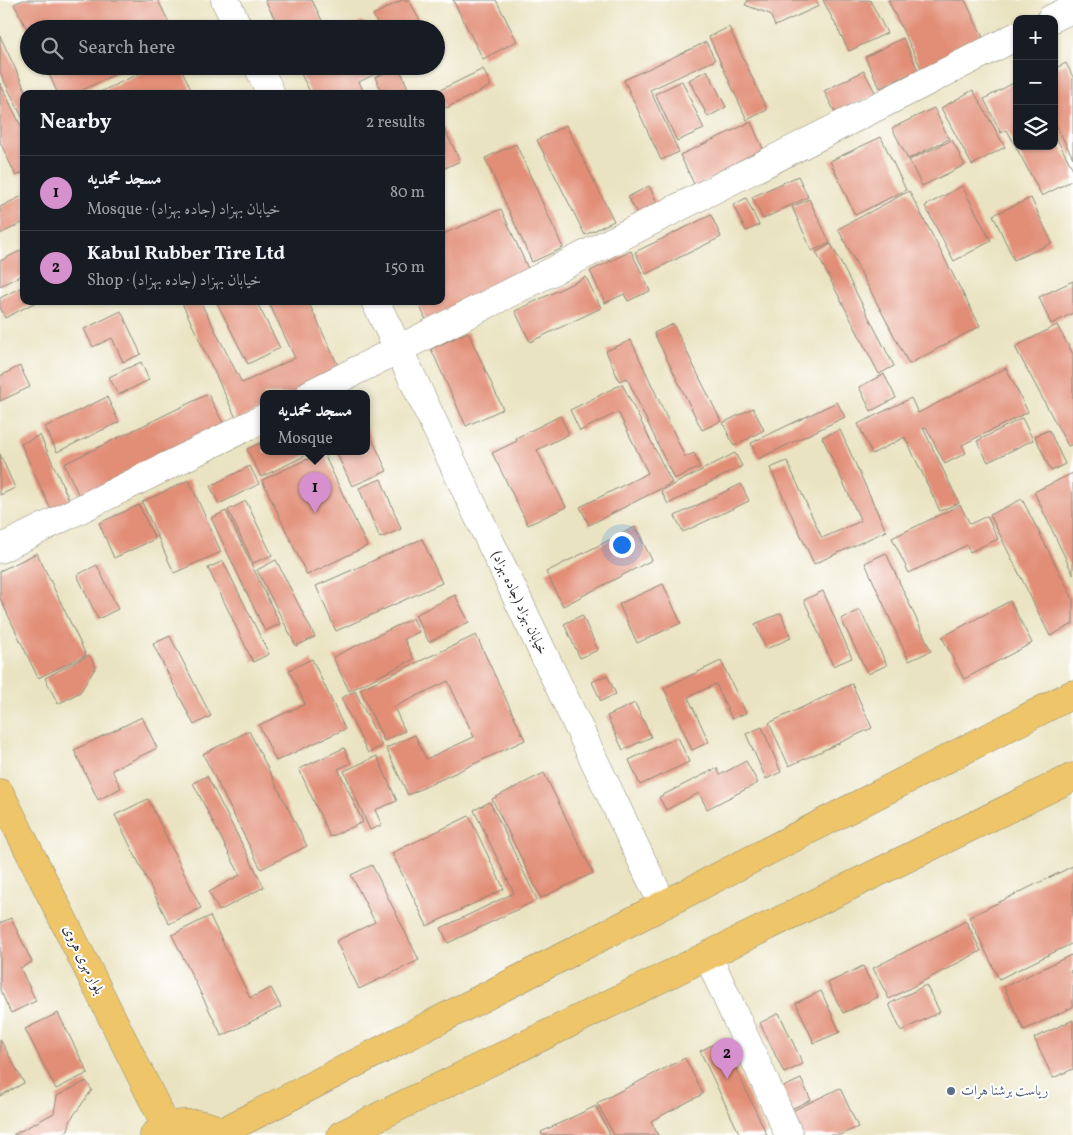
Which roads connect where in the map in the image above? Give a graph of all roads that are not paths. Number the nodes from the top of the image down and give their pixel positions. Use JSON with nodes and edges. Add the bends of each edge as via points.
{"nodes":[{"id":1,"x":225,"y":0,"type":"edge"},
{"id":2,"x":1073,"y":8,"type":"edge"},
{"id":3,"x":1058,"y":16,"type":"edge"},
{"id":4,"x":235,"y":20,"type":"edge"},
{"id":5,"x":1013,"y":38,"type":"edge"},
{"id":6,"x":262,"y":75,"type":"edge"},
{"id":7,"x":269,"y":90,"type":"edge"},
{"id":8,"x":377,"y":305,"type":"edge"},
{"id":9,"x":399,"y":350,"type":"junction"},
{"id":10,"x":318,"y":390,"type":"edge"},
{"id":11,"x":260,"y":420,"type":"edge"},
{"id":12,"x":0,"y":549,"type":"edge"},
{"id":13,"x":1073,"y":694,"type":"edge"},
{"id":14,"x":1073,"y":777,"type":"edge"},
{"id":15,"x":0,"y":793,"type":"edge"},
{"id":16,"x":662,"y":905,"type":"junction"},
{"id":17,"x":708,"y":956,"type":"junction"},
{"id":18,"x":161,"y":1131,"type":"edge"},
{"id":19,"x":224,"y":1134,"type":"edge"},
{"id":20,"x":341,"y":1135,"type":"edge"},
{"id":21,"x":789,"y":1135,"type":"edge"}],
"edges":[{"from":1,"to":4,"type":"street"},
{"from":2,"to":3,"type":"street"},
{"from":5,"to":9,"type":"street"},
{"from":6,"to":7,"type":"street"},
{"from":8,"to":9,"type":"street","name":"خیابان بهزاد (جاده بهزاد)"},
{"from":9,"to":10,"type":"street"},
{"from":9,"to":16,"type":"street","name":"خیابان بهزاد (جاده بهزاد)"},
{"from":11,"to":12,"type":"street"},
{"from":13,"to":16,"type":"highway"},
{"from":14,"to":17,"type":"highway"},
{"from":15,"to":18,"type":"highway","name":"بلوار مهری هروی"},
{"from":16,"to":19,"type":"highway"},
{"from":17,"to":20,"type":"highway"},
{"from":17,"to":21,"type":"street"},
{"from":18,"to":19,"type":"highway","via":[[186,1123],[205,1125]]}]}
